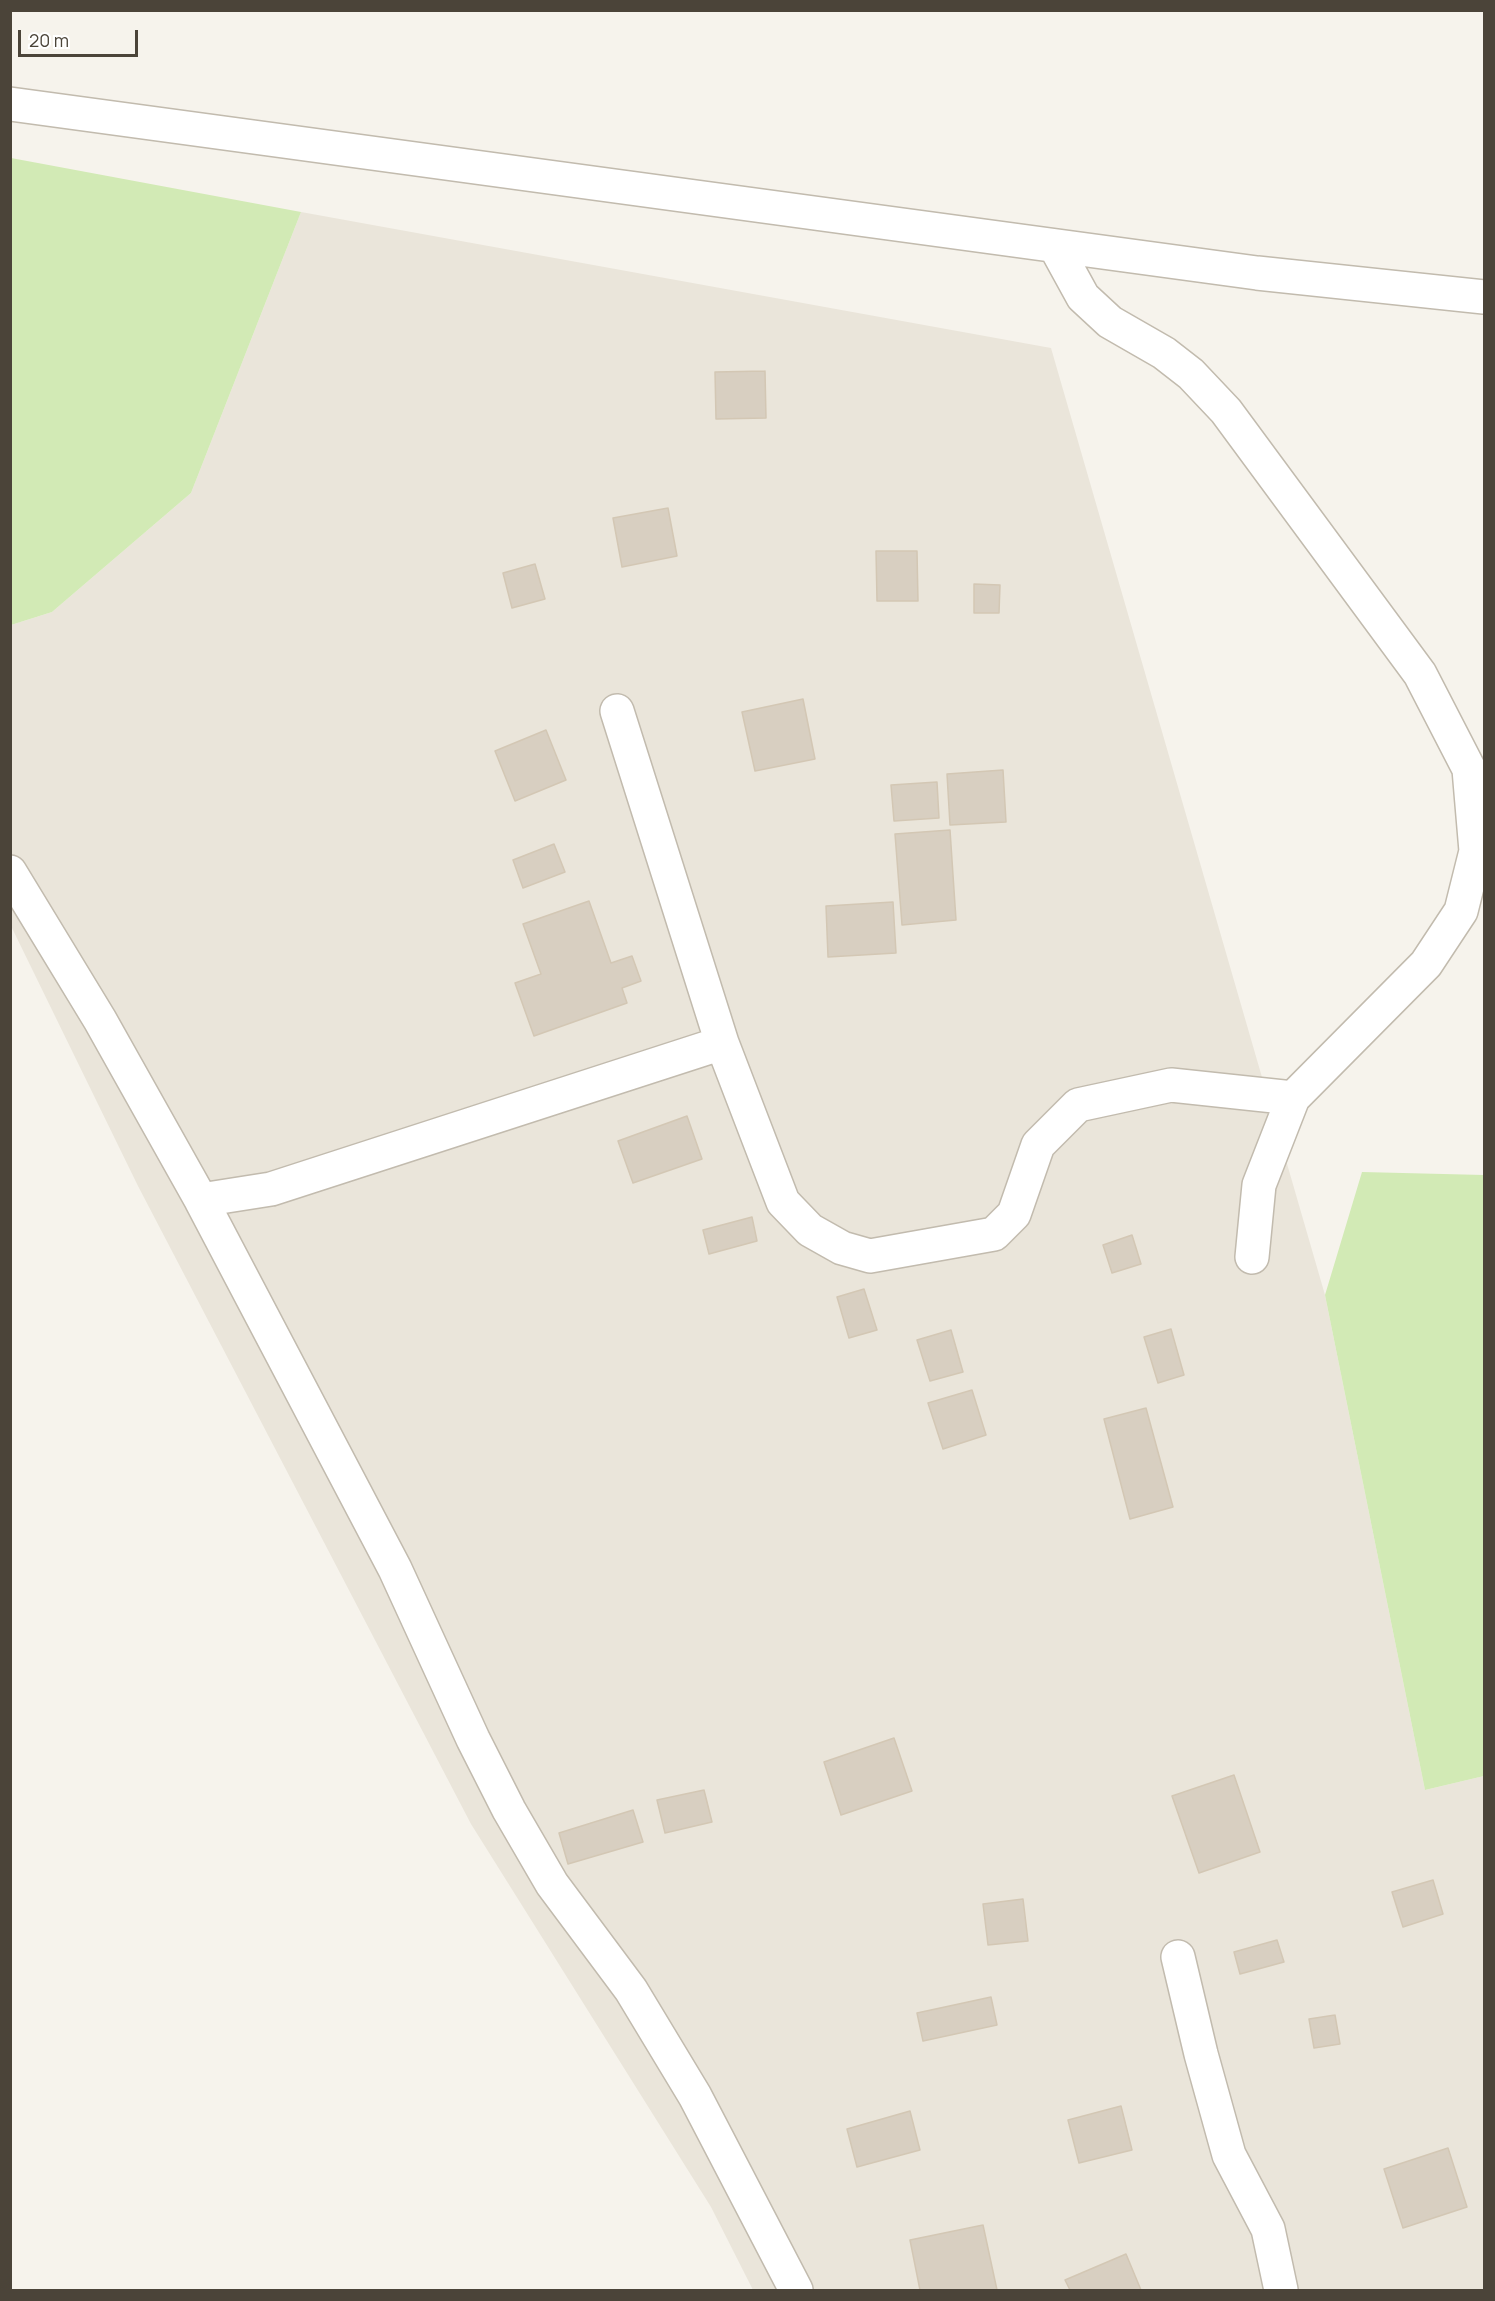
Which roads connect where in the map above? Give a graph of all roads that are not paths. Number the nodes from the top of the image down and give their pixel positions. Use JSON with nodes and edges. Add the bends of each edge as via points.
{"nodes":[{"id":1,"x":10,"y":105,"type":"edge"},
{"id":2,"x":1055,"y":246,"type":"junction"},
{"id":3,"x":1485,"y":297,"type":"edge"},
{"id":4,"x":617,"y":711,"type":"dead end"},
{"id":5,"x":10,"y":872,"type":"edge"},
{"id":6,"x":722,"y":1043,"type":"junction"},
{"id":7,"x":1293,"y":1098,"type":"junction"},
{"id":8,"x":201,"y":1200,"type":"junction"},
{"id":9,"x":1252,"y":1257,"type":"dead end"},
{"id":10,"x":1178,"y":1958,"type":"dead end"},
{"id":11,"x":796,"y":2290,"type":"edge"},
{"id":12,"x":1281,"y":2290,"type":"edge"}],
"edges":[{"from":1,"to":2,"type":"street"},
{"from":2,"to":3,"type":"street","via":[[1257,273]]},
{"from":2,"to":7,"type":"street","via":[[1083,297],[1110,322],[1164,353],[1191,374],[1226,411],[1420,674],[1469,769],[1476,851],[1461,911],[1426,964]]},
{"from":4,"to":6,"type":"street"},
{"from":5,"to":8,"type":"street","via":[[100,1020]]},
{"from":6,"to":7,"type":"street","via":[[783,1202],[810,1230],[842,1248],[870,1256],[994,1234],[1014,1214],[1038,1145],[1078,1105],[1171,1085]]},
{"from":6,"to":8,"type":"street","via":[[271,1189]]},
{"from":7,"to":9,"type":"street","via":[[1259,1185]]},
{"from":8,"to":11,"type":"street","via":[[394,1569],[509,1810],[552,1884],[631,1990],[689,2086]]},
{"from":10,"to":12,"type":"street","via":[[1229,2155],[1268,2229]]}]}
